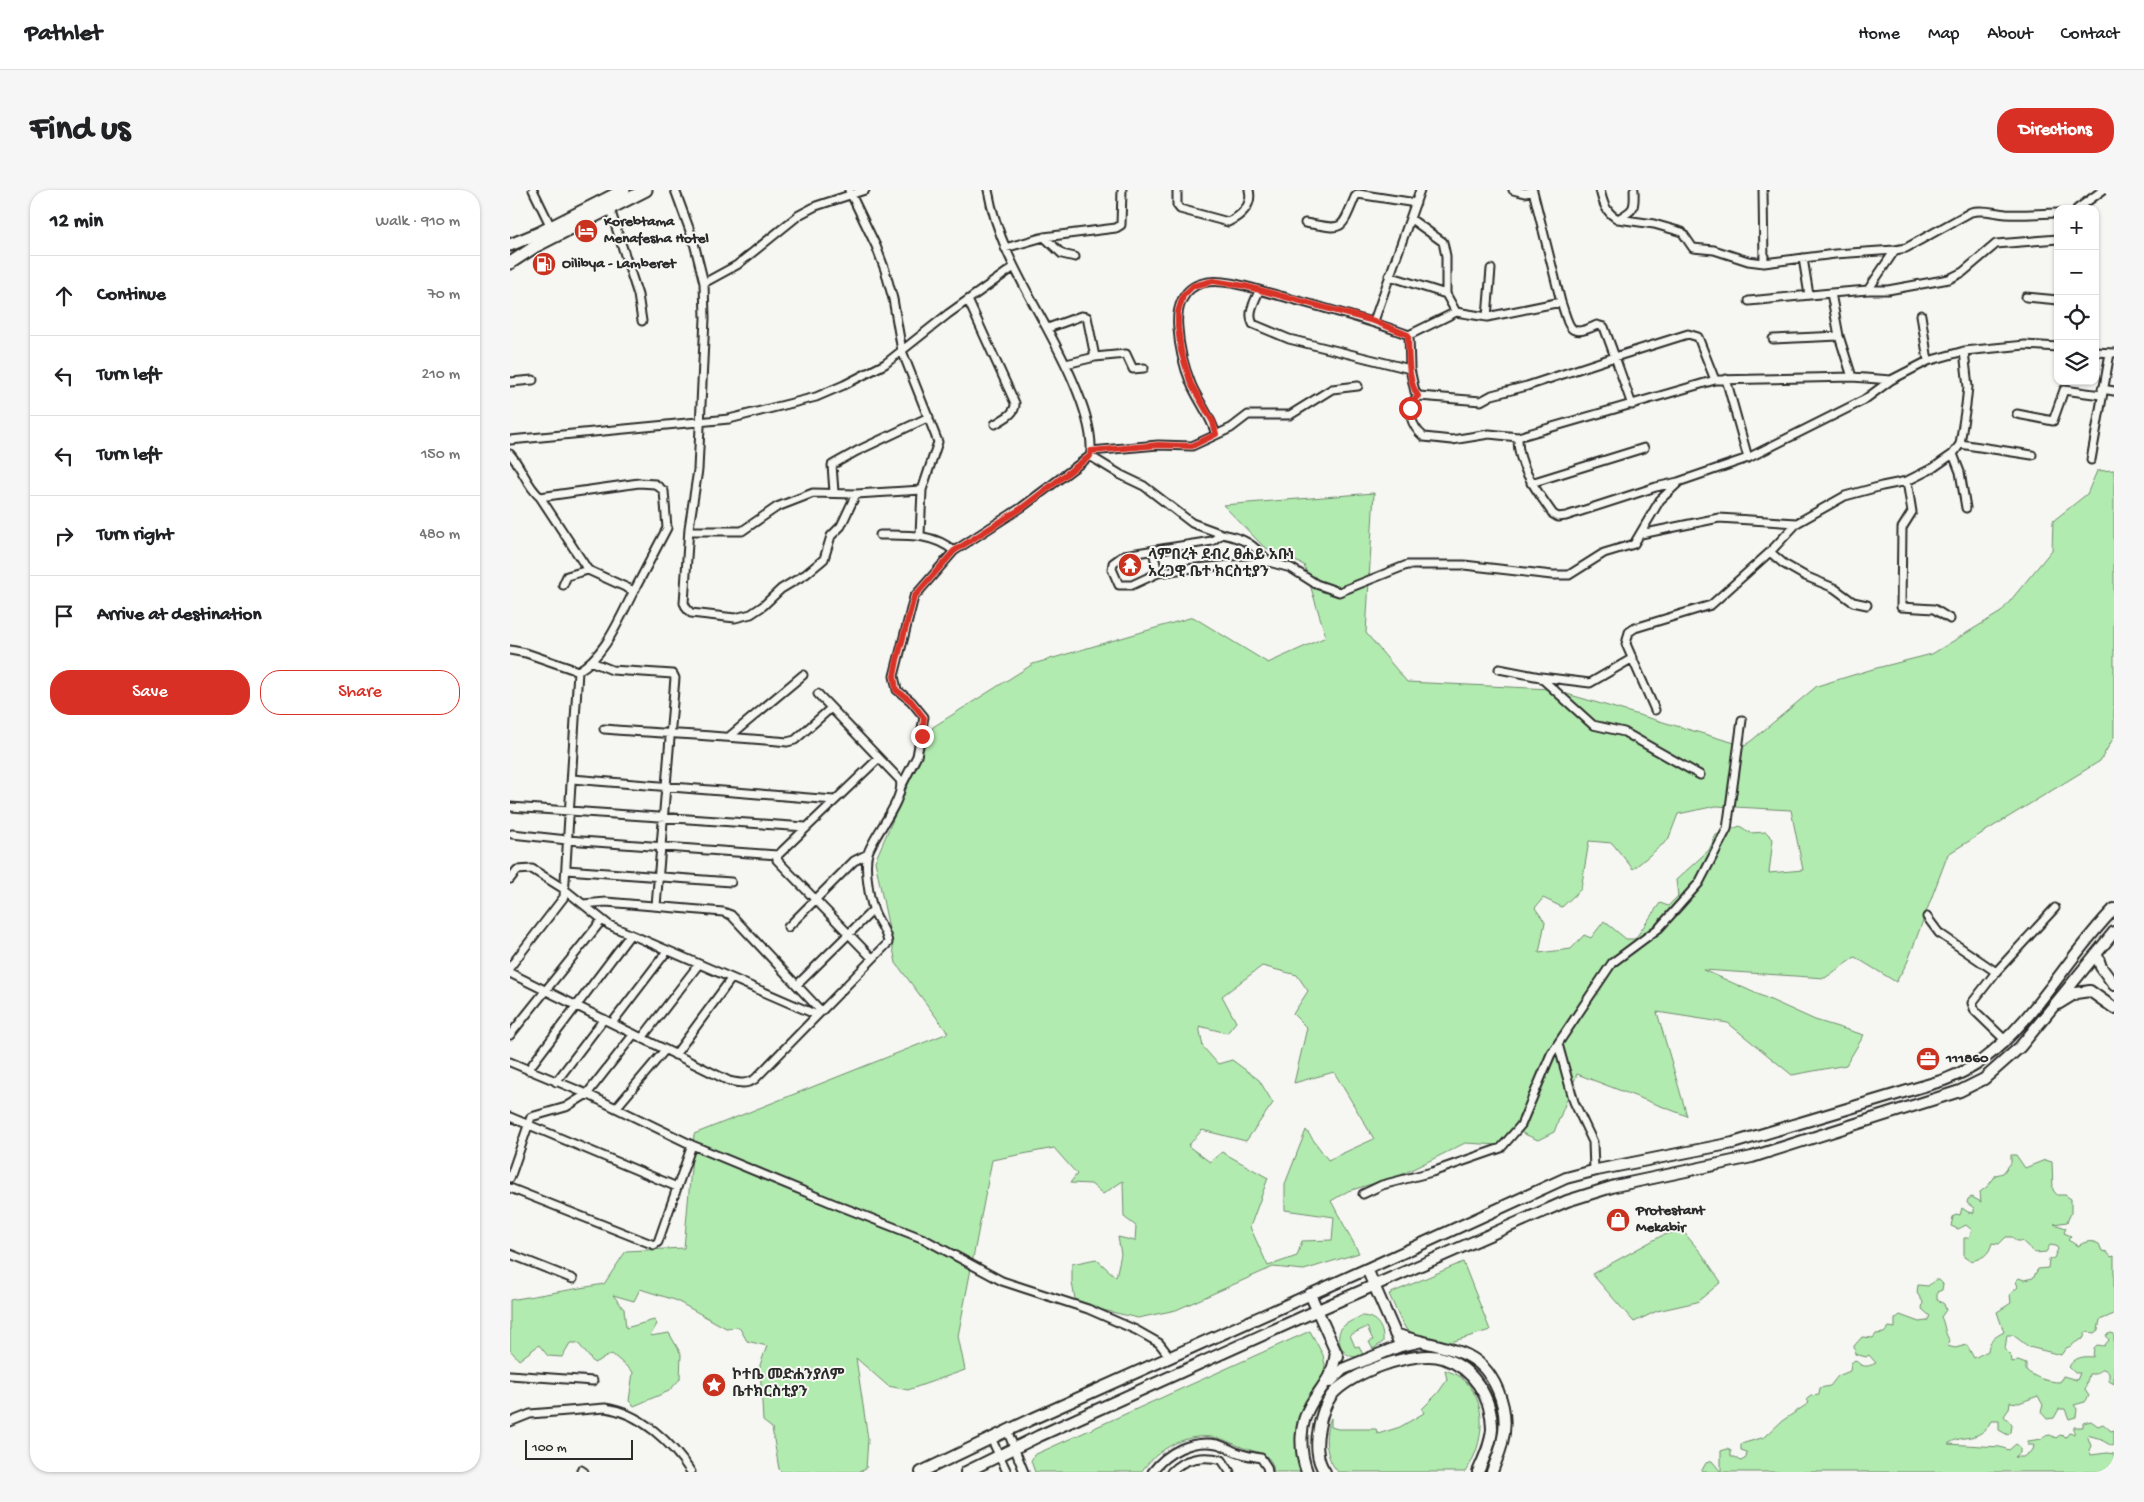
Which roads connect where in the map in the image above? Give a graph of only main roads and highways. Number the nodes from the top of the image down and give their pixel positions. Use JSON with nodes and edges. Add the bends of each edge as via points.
{"nodes":[{"id":1,"x":624,"y":190,"type":"edge"},
{"id":2,"x":646,"y":190,"type":"edge"},
{"id":3,"x":510,"y":245,"type":"edge"},
{"id":4,"x":510,"y":263,"type":"edge"},
{"id":5,"x":2114,"y":909,"type":"edge"},
{"id":6,"x":2110,"y":915,"type":"edge"},
{"id":7,"x":2114,"y":932,"type":"edge"},
{"id":8,"x":2097,"y":955,"type":"junction"},
{"id":9,"x":2114,"y":985,"type":"edge"},
{"id":10,"x":2036,"y":1004,"type":"junction"},
{"id":11,"x":2114,"y":1008,"type":"edge"},
{"id":12,"x":2050,"y":1009,"type":"junction"},
{"id":13,"x":1441,"y":1236,"type":"junction"},
{"id":14,"x":1448,"y":1253,"type":"junction"},
{"id":15,"x":1367,"y":1269,"type":"junction"},
{"id":16,"x":1375,"y":1285,"type":"junction"},
{"id":17,"x":1310,"y":1294,"type":"junction"},
{"id":18,"x":1318,"y":1310,"type":"junction"},
{"id":19,"x":1395,"y":1334,"type":"junction"},
{"id":20,"x":1421,"y":1342,"type":"junction"},
{"id":21,"x":1400,"y":1346,"type":"junction"},
{"id":22,"x":1336,"y":1352,"type":"junction"},
{"id":23,"x":1406,"y":1359,"type":"junction"},
{"id":24,"x":1343,"y":1369,"type":"junction"},
{"id":25,"x":1348,"y":1381,"type":"junction"},
{"id":26,"x":1324,"y":1387,"type":"junction"},
{"id":27,"x":921,"y":1472,"type":"edge"},
{"id":28,"x":966,"y":1472,"type":"edge"},
{"id":29,"x":1307,"y":1472,"type":"edge"},
{"id":30,"x":1325,"y":1472,"type":"edge"},
{"id":31,"x":1478,"y":1472,"type":"edge"},
{"id":32,"x":1492,"y":1472,"type":"edge"}],
"edges":[{"from":1,"to":3,"type":"main road"},
{"from":2,"to":4,"type":"main road","via":[[536,246]]},
{"from":5,"to":6,"type":"main road"},
{"from":6,"to":10,"type":"main road"},
{"from":7,"to":8,"type":"main road"},
{"from":8,"to":9,"type":"main road"},
{"from":8,"to":12,"type":"main road"},
{"from":10,"to":12,"type":"main road"},
{"from":10,"to":13,"type":"main road","via":[[2006,1040],[1980,1062],[1944,1080],[1733,1143],[1594,1170],[1554,1183]]},
{"from":11,"to":12,"type":"main road","via":[[2090,991],[2081,991]]},
{"from":12,"to":14,"type":"main road","via":[[2020,1047],[2000,1066],[1984,1079],[1960,1091],[1734,1162],[1589,1193]]},
{"from":13,"to":14,"type":"main road"},
{"from":13,"to":15,"type":"main road"},
{"from":14,"to":16,"type":"main road"},
{"from":15,"to":16,"type":"main road"},
{"from":15,"to":17,"type":"main road"},
{"from":16,"to":18,"type":"main road"},
{"from":16,"to":19,"type":"main road"},
{"from":17,"to":18,"type":"main road"},
{"from":17,"to":27,"type":"main road"},
{"from":18,"to":22,"type":"main road"},
{"from":18,"to":28,"type":"main road"},
{"from":19,"to":20,"type":"main road"},
{"from":19,"to":21,"type":"main road"},
{"from":20,"to":21,"type":"main road"},
{"from":20,"to":32,"type":"main road","via":[[1464,1353],[1483,1367],[1497,1387],[1505,1415],[1503,1442]]},
{"from":21,"to":23,"type":"main road"},
{"from":21,"to":24,"type":"main road"},
{"from":22,"to":24,"type":"main road"},
{"from":22,"to":26,"type":"main road","via":[[1334,1368]]},
{"from":23,"to":25,"type":"main road"},
{"from":23,"to":31,"type":"main road","via":[[1442,1358],[1464,1368],[1484,1392],[1492,1429],[1488,1450]]},
{"from":24,"to":25,"type":"main road"},
{"from":24,"to":26,"type":"main road"},
{"from":25,"to":30,"type":"main road","via":[[1332,1395],[1323,1409],[1317,1450]]},
{"from":26,"to":29,"type":"main road","via":[[1304,1420],[1301,1442]]}]}
